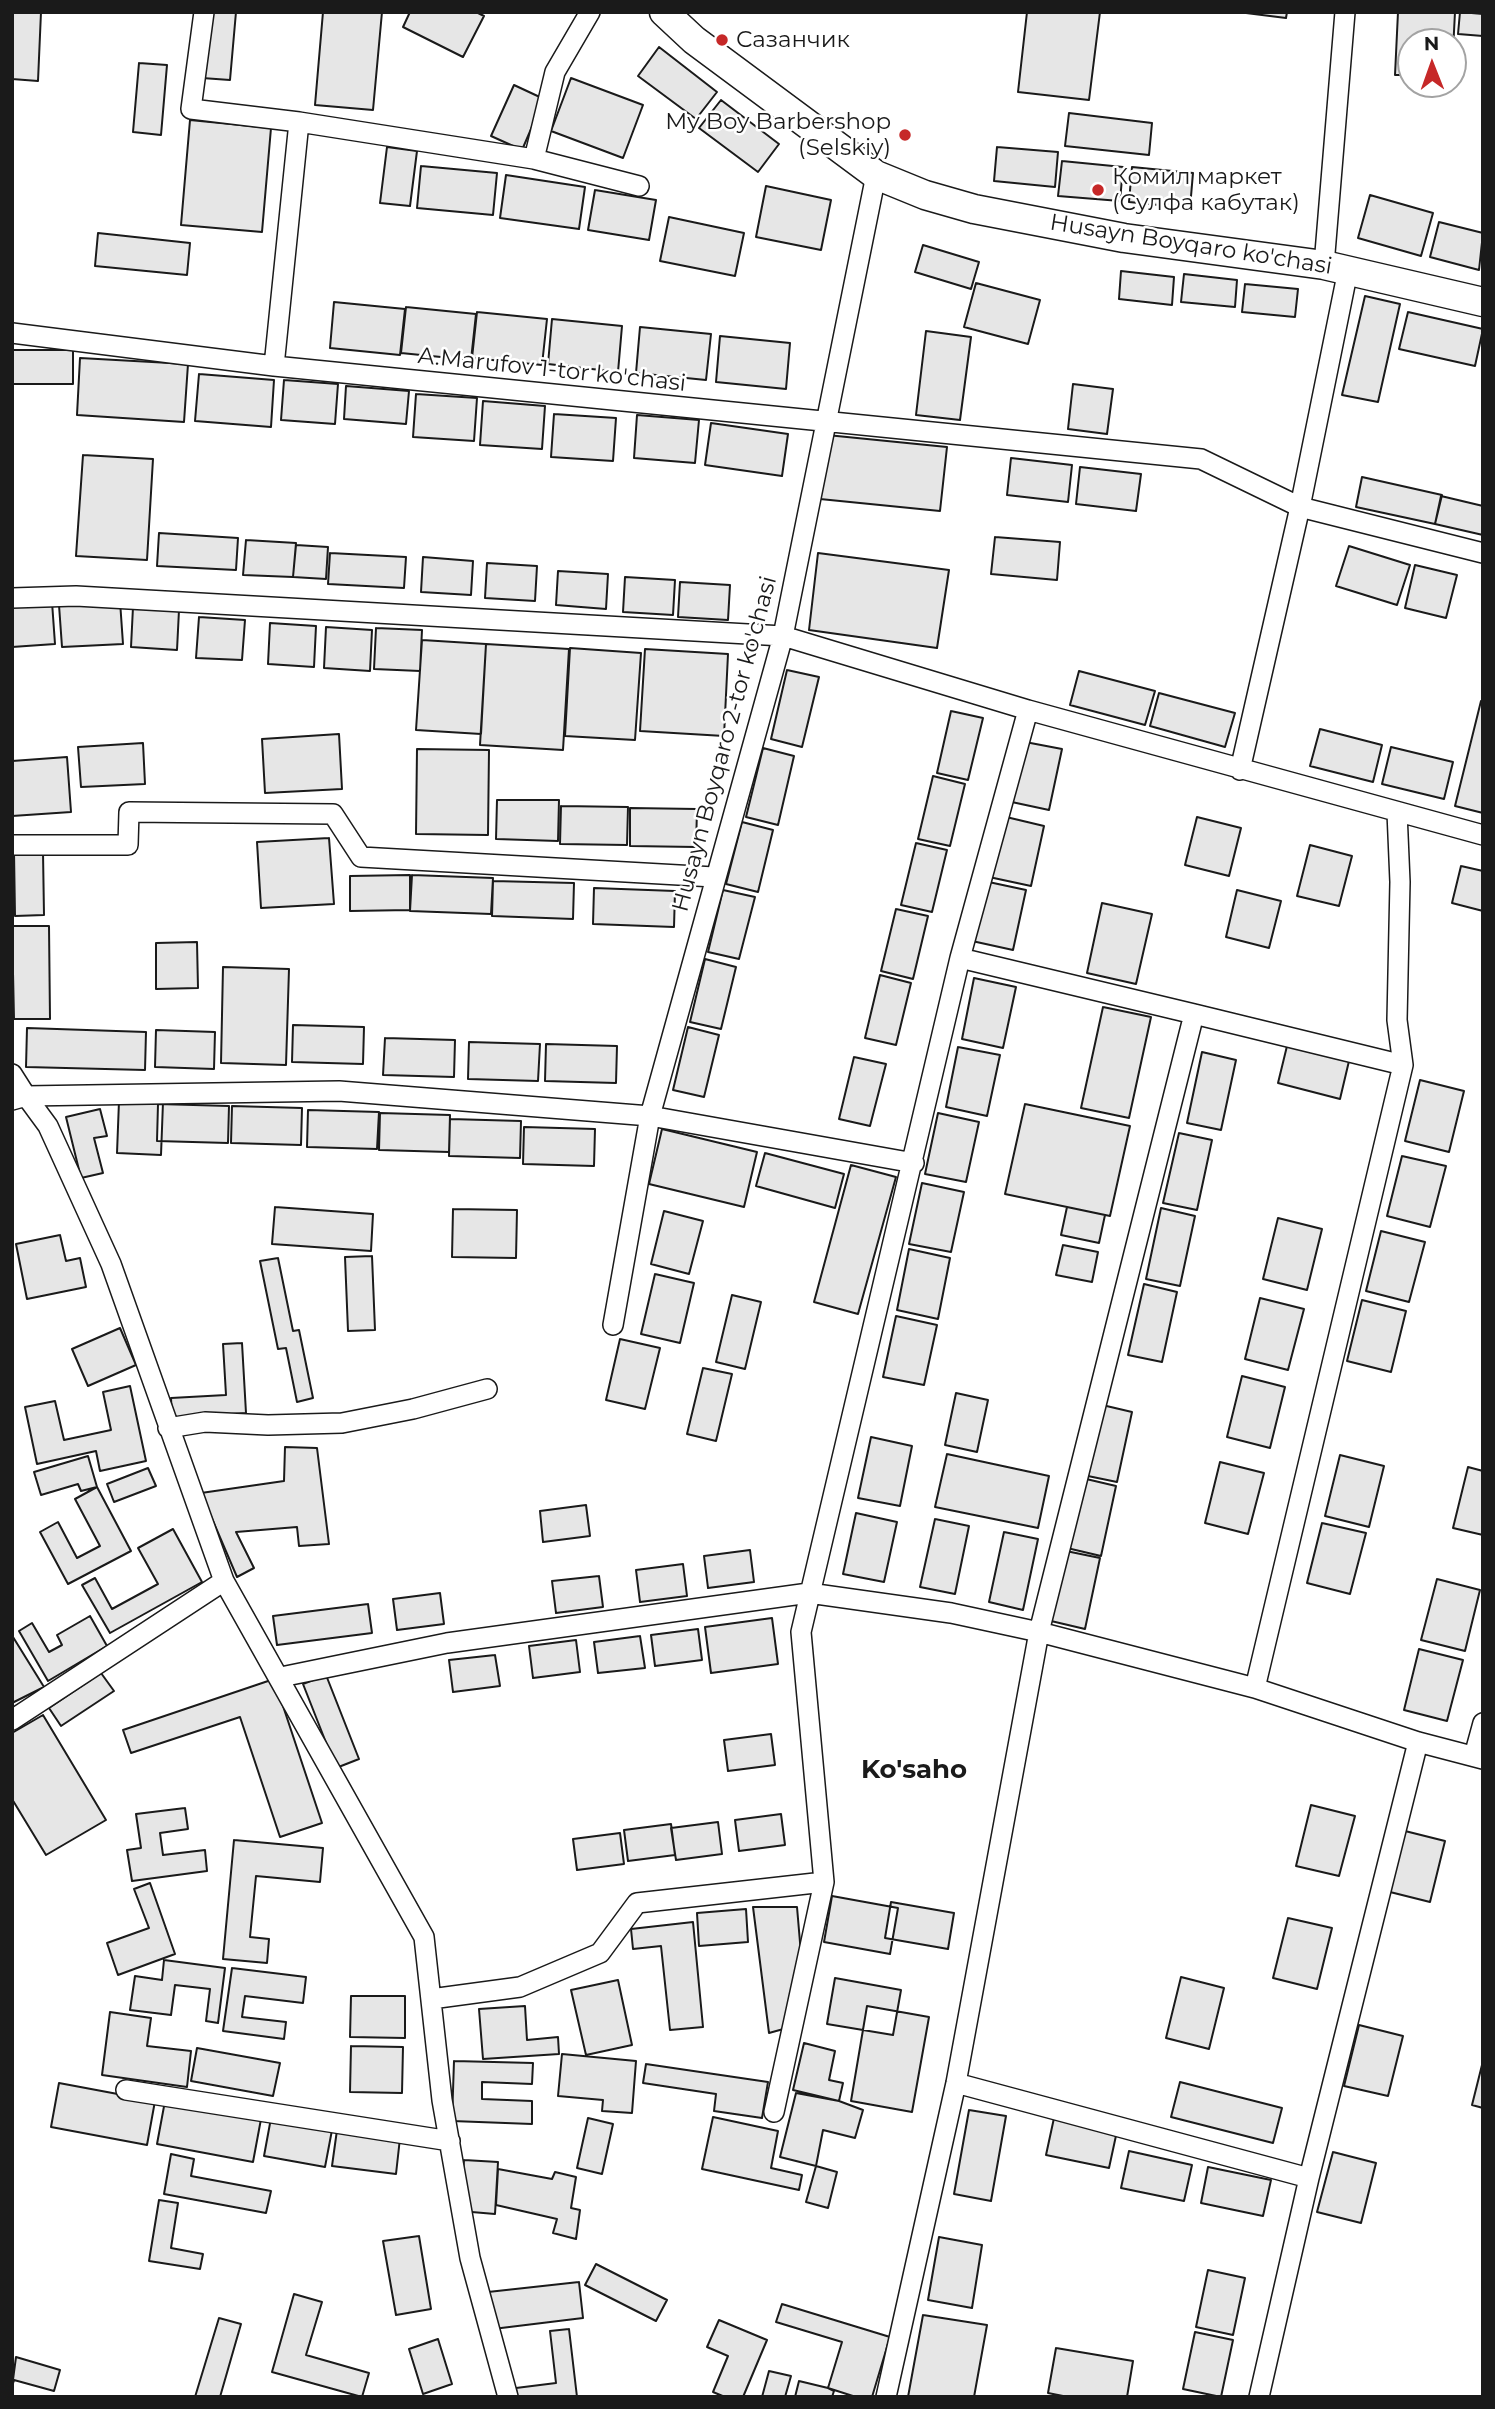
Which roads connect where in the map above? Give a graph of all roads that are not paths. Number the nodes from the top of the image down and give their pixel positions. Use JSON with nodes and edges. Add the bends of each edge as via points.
{"nodes":[{"id":1,"x":204,"y":12,"type":"edge"},
{"id":2,"x":590,"y":12,"type":"edge"},
{"id":3,"x":664,"y":12,"type":"edge"},
{"id":4,"x":1345,"y":12,"type":"edge"},
{"id":5,"x":299,"y":122,"type":"junction"},
{"id":6,"x":534,"y":159,"type":"junction"},
{"id":7,"x":876,"y":175,"type":"junction"},
{"id":8,"x":639,"y":186,"type":"dead end"},
{"id":9,"x":1336,"y":267,"type":"junction"},
{"id":10,"x":1483,"y":302,"type":"edge"},
{"id":11,"x":12,"y":333,"type":"edge"},
{"id":12,"x":274,"y":366,"type":"junction"},
{"id":13,"x":825,"y":423,"type":"junction"},
{"id":14,"x":1300,"y":507,"type":"junction"},
{"id":15,"x":1483,"y":553,"type":"edge"},
{"id":16,"x":12,"y":598,"type":"edge"},
{"id":17,"x":783,"y":636,"type":"junction"},
{"id":18,"x":1028,"y":710,"type":"junction"},
{"id":19,"x":1240,"y":770,"type":"junction"},
{"id":20,"x":1397,"y":812,"type":"junction"},
{"id":21,"x":1483,"y":835,"type":"edge"},
{"id":22,"x":12,"y":845,"type":"edge"},
{"id":23,"x":715,"y":877,"type":"junction"},
{"id":24,"x":960,"y":958,"type":"junction"},
{"id":25,"x":1194,"y":1014,"type":"junction"},
{"id":26,"x":1403,"y":1065,"type":"junction"},
{"id":27,"x":12,"y":1074,"type":"edge"},
{"id":28,"x":19,"y":1098,"type":"edge"},
{"id":29,"x":650,"y":1116,"type":"junction"},
{"id":30,"x":914,"y":1163,"type":"junction"},
{"id":31,"x":613,"y":1325,"type":"dead end"},
{"id":32,"x":487,"y":1389,"type":"dead end"},
{"id":33,"x":168,"y":1428,"type":"junction"},
{"id":34,"x":224,"y":1581,"type":"junction"},
{"id":35,"x":810,"y":1593,"type":"junction"},
{"id":36,"x":1039,"y":1632,"type":"junction"},
{"id":37,"x":281,"y":1677,"type":"junction"},
{"id":38,"x":1255,"y":1688,"type":"junction"},
{"id":39,"x":12,"y":1720,"type":"edge"},
{"id":40,"x":1483,"y":1723,"type":"edge"},
{"id":41,"x":1418,"y":1742,"type":"junction"},
{"id":42,"x":1478,"y":1758,"type":"edge"},
{"id":43,"x":824,"y":1882,"type":"junction"},
{"id":44,"x":431,"y":1999,"type":"junction"},
{"id":45,"x":956,"y":2083,"type":"junction"},
{"id":46,"x":126,"y":2090,"type":"dead end"},
{"id":47,"x":774,"y":2112,"type":"dead end"},
{"id":48,"x":450,"y":2141,"type":"junction"},
{"id":49,"x":1309,"y":2178,"type":"junction"},
{"id":50,"x":508,"y":2397,"type":"edge"},
{"id":51,"x":886,"y":2397,"type":"edge"},
{"id":52,"x":1259,"y":2397,"type":"edge"}],
"edges":[{"from":1,"to":5,"type":"street","via":[[191,109]]},
{"from":2,"to":6,"type":"street","via":[[555,72]]},
{"from":3,"to":7,"type":"main road","name":"Husayn Boyqaro ko'chasi","via":[[694,40]]},
{"from":4,"to":9,"type":"street"},
{"from":5,"to":6,"type":"street"},
{"from":5,"to":12,"type":"street"},
{"from":6,"to":8,"type":"street"},
{"from":7,"to":9,"type":"main road","name":"Husayn Boyqaro ko'chasi","via":[[925,195],[1051,224]]},
{"from":7,"to":13,"type":"street","name":"Husayn Boyqaro 2-tor ko'chasi"},
{"from":9,"to":10,"type":"main road","name":"Husayn Boyqaro ko'chasi"},
{"from":9,"to":14,"type":"street"},
{"from":11,"to":12,"type":"street","name":"A.Marufov 1-tor ko'chasi"},
{"from":12,"to":13,"type":"street","name":"A.Marufov 1-tor ko'chasi"},
{"from":13,"to":14,"type":"street","name":"A.Marufov 1-tor ko'chasi","via":[[1201,459]]},
{"from":13,"to":17,"type":"street","name":"Husayn Boyqaro 2-tor ko'chasi"},
{"from":14,"to":15,"type":"street","name":"A.Marufov 1-tor ko'chasi"},
{"from":14,"to":19,"type":"street"},
{"from":16,"to":17,"type":"street","via":[[76,596]]},
{"from":17,"to":18,"type":"street"},
{"from":17,"to":23,"type":"street","name":"Husayn Boyqaro 2-tor ko'chasi"},
{"from":18,"to":19,"type":"street"},
{"from":18,"to":24,"type":"street"},
{"from":19,"to":20,"type":"street"},
{"from":20,"to":21,"type":"street"},
{"from":20,"to":26,"type":"street","via":[[1397,1020]]},
{"from":22,"to":23,"type":"street","via":[[128,845],[130,812],[334,814],[361,857]]},
{"from":23,"to":29,"type":"street","name":"Husayn Boyqaro 2-tor ko'chasi"},
{"from":24,"to":25,"type":"street"},
{"from":24,"to":30,"type":"street"},
{"from":25,"to":26,"type":"street"},
{"from":25,"to":36,"type":"street"},
{"from":26,"to":38,"type":"street"},
{"from":27,"to":28,"type":"street"},
{"from":28,"to":29,"type":"street","via":[[339,1091]]},
{"from":28,"to":33,"type":"street","via":[[48,1126],[111,1264]]},
{"from":29,"to":30,"type":"street"},
{"from":29,"to":31,"type":"street","name":"Husayn Boyqaro 2-tor ko'chasi"},
{"from":30,"to":35,"type":"street"},
{"from":32,"to":33,"type":"street","via":[[342,1423],[205,1422]]},
{"from":33,"to":34,"type":"street"},
{"from":34,"to":37,"type":"street"},
{"from":34,"to":39,"type":"street"},
{"from":35,"to":36,"type":"street","via":[[951,1613]]},
{"from":35,"to":37,"type":"street","via":[[447,1643]]},
{"from":35,"to":43,"type":"street","via":[[802,1632]]},
{"from":36,"to":38,"type":"street"},
{"from":36,"to":45,"type":"street"},
{"from":37,"to":44,"type":"street","via":[[424,1937]]},
{"from":38,"to":41,"type":"street"},
{"from":40,"to":42,"type":"street"},
{"from":41,"to":42,"type":"street"},
{"from":41,"to":49,"type":"street"},
{"from":43,"to":44,"type":"street","via":[[637,1903],[600,1954],[520,1987]]},
{"from":43,"to":47,"type":"street"},
{"from":44,"to":48,"type":"street"},
{"from":45,"to":49,"type":"street"},
{"from":45,"to":51,"type":"street"},
{"from":46,"to":48,"type":"street"},
{"from":48,"to":50,"type":"street","via":[[470,2258]]},
{"from":49,"to":52,"type":"street"}]}
